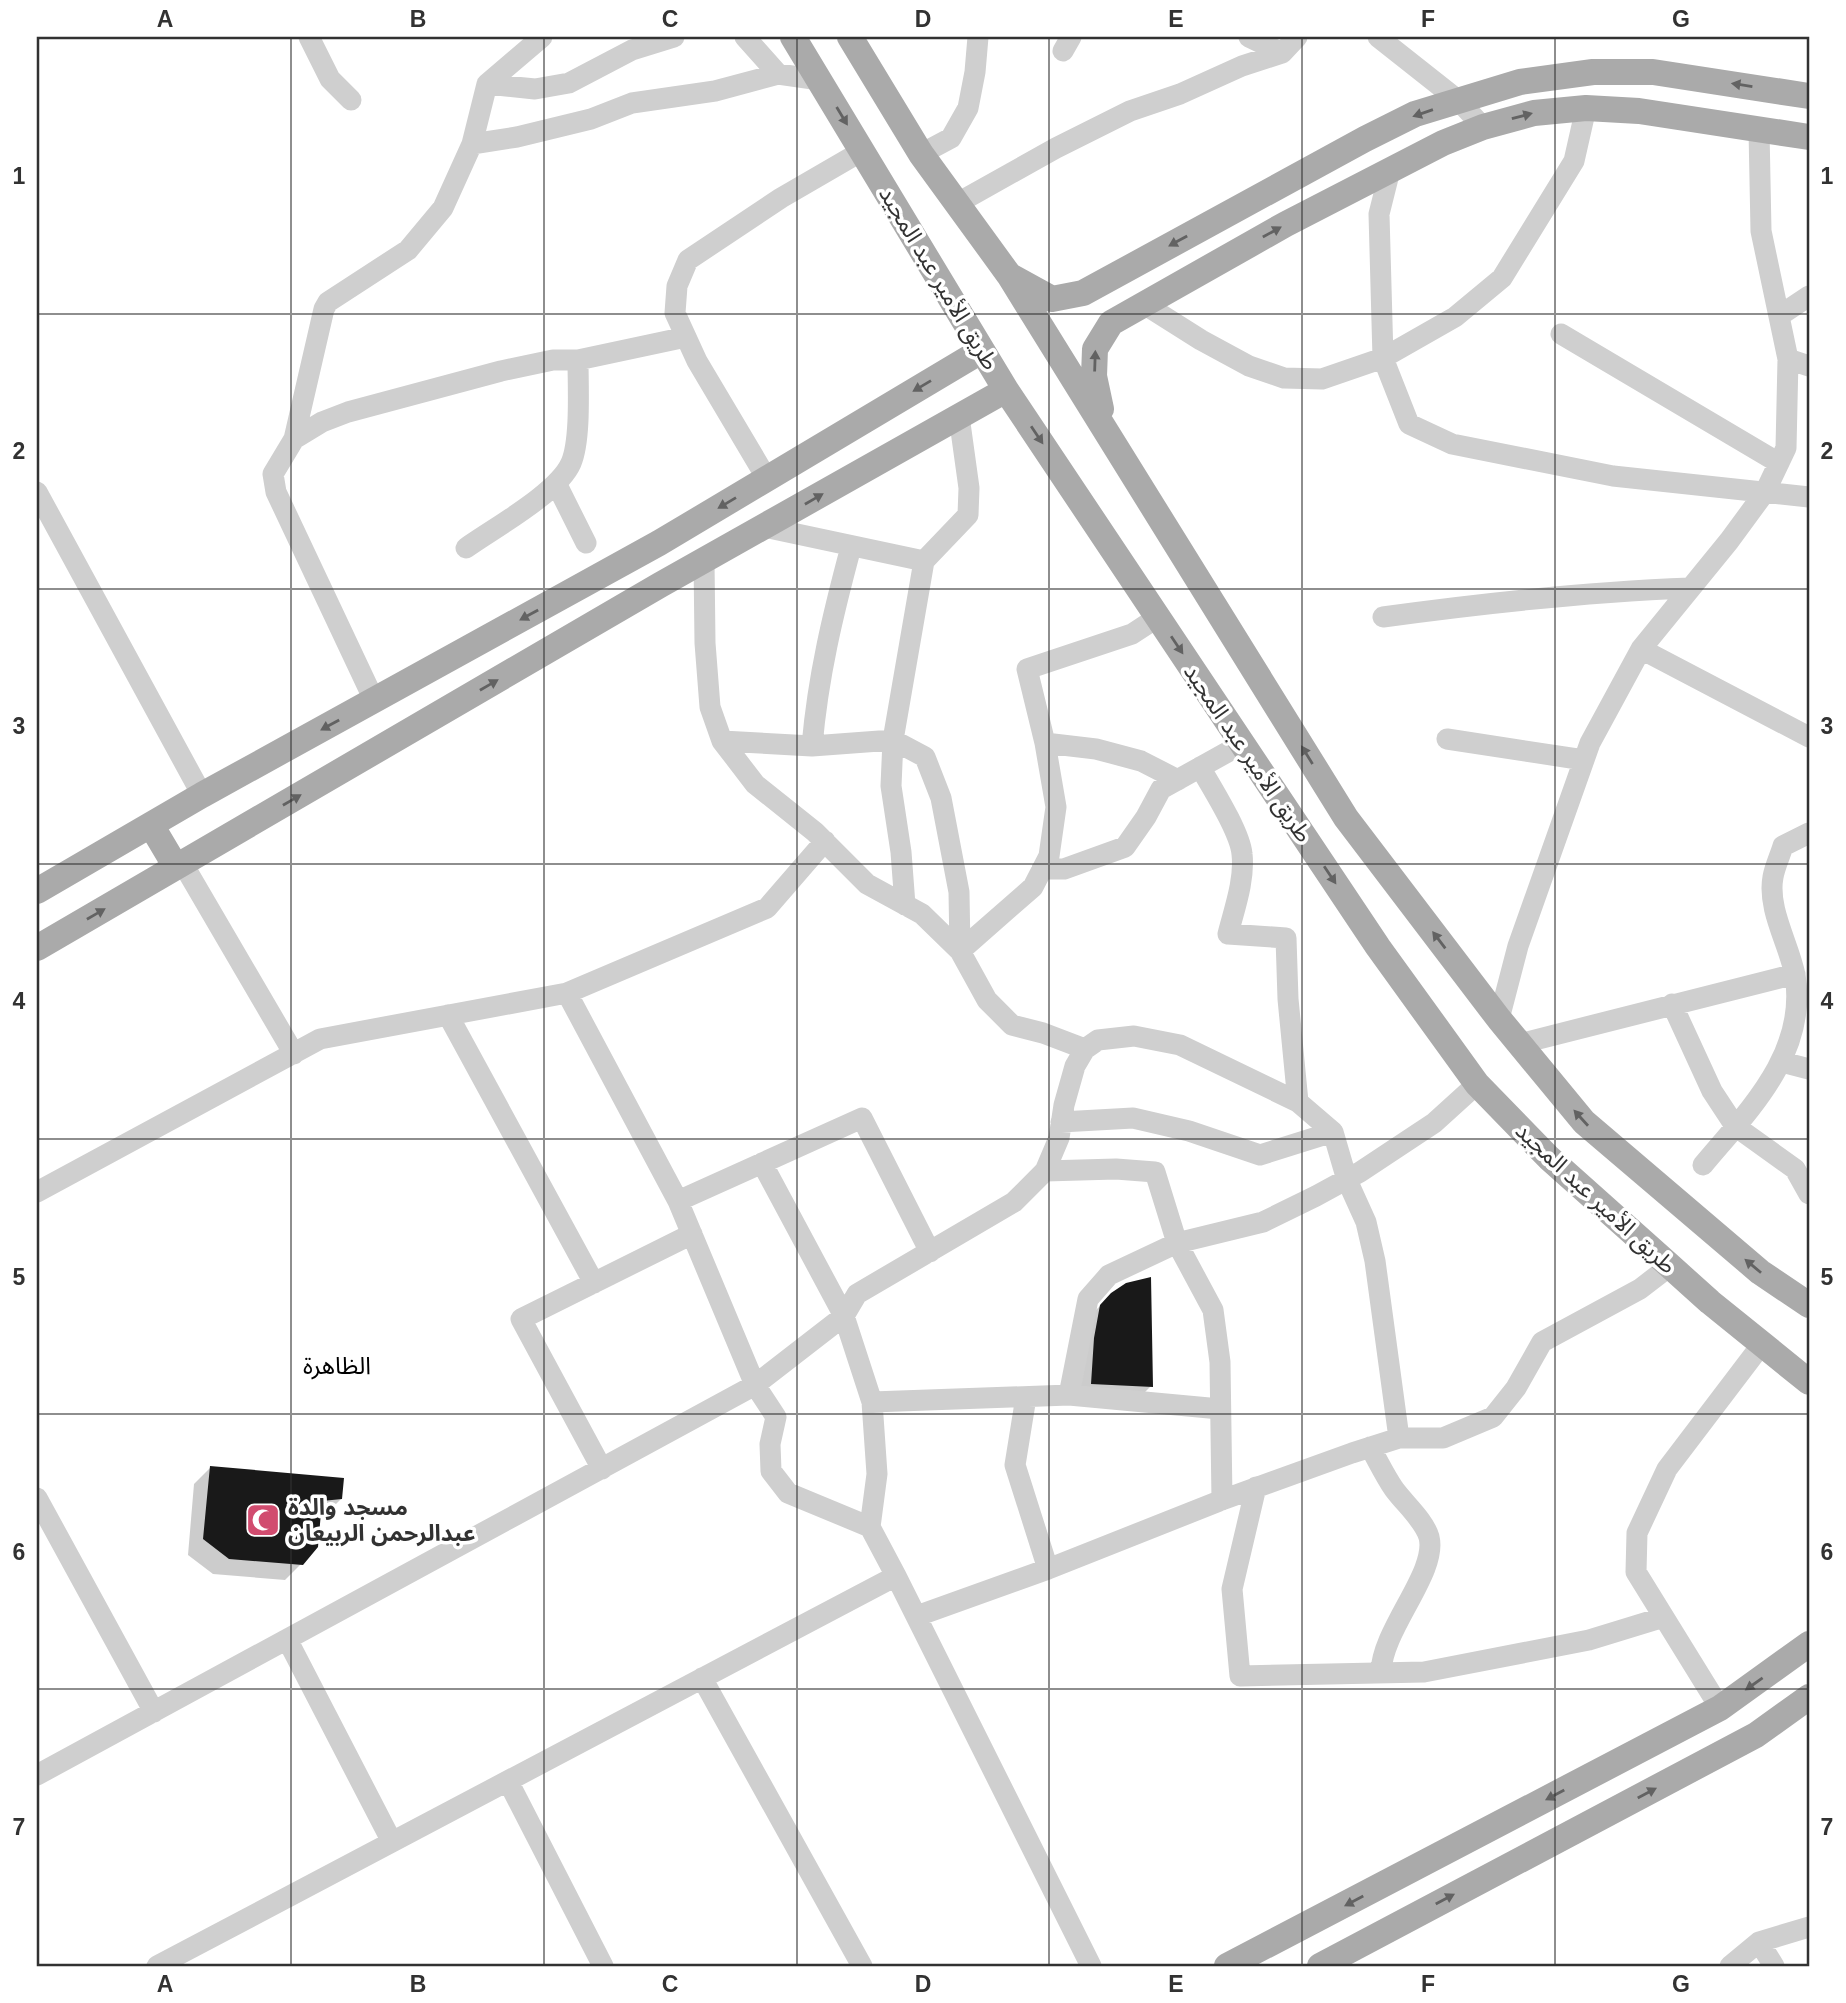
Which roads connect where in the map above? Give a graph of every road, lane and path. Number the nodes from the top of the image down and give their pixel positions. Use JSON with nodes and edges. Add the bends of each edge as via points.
{"nodes":[{"id":1,"x":309,"y":37,"type":"edge"},
{"id":2,"x":542,"y":37,"type":"edge"},
{"id":3,"x":674,"y":37,"type":"edge"},
{"id":4,"x":745,"y":37,"type":"edge"},
{"id":5,"x":793,"y":37,"type":"edge"},
{"id":6,"x":850,"y":37,"type":"edge"},
{"id":7,"x":978,"y":37,"type":"edge"},
{"id":8,"x":1249,"y":37,"type":"edge"},
{"id":9,"x":1297,"y":37,"type":"edge"},
{"id":10,"x":1378,"y":37,"type":"edge"},
{"id":11,"x":1282,"y":53,"type":"junction"},
{"id":12,"x":778,"y":74,"type":"junction"},
{"id":13,"x":820,"y":80,"type":"junction"},
{"id":14,"x":487,"y":84,"type":"junction"},
{"id":15,"x":1809,"y":96,"type":"edge"},
{"id":16,"x":351,"y":100,"type":"dead end"},
{"id":17,"x":1459,"y":101,"type":"junction"},
{"id":18,"x":1586,"y":108,"type":"junction"},
{"id":19,"x":1483,"y":127,"type":"junction"},
{"id":20,"x":1759,"y":130,"type":"junction"},
{"id":21,"x":1809,"y":137,"type":"edge"},
{"id":22,"x":471,"y":144,"type":"junction"},
{"id":23,"x":862,"y":151,"type":"junction"},
{"id":24,"x":921,"y":153,"type":"junction"},
{"id":25,"x":1390,"y":170,"type":"junction"},
{"id":26,"x":956,"y":204,"type":"junction"},
{"id":27,"x":1009,"y":275,"type":"junction"},
{"id":28,"x":1809,"y":296,"type":"edge"},
{"id":29,"x":1144,"y":304,"type":"junction"},
{"id":30,"x":1779,"y":316,"type":"junction"},
{"id":31,"x":1561,"y":334,"type":"dead end"},
{"id":32,"x":686,"y":337,"type":"junction"},
{"id":33,"x":981,"y":351,"type":"junction"},
{"id":34,"x":1383,"y":358,"type":"junction"},
{"id":35,"x":1788,"y":359,"type":"junction"},
{"id":36,"x":578,"y":360,"type":"junction"},
{"id":37,"x":1809,"y":366,"type":"edge"},
{"id":38,"x":1006,"y":390,"type":"junction"},
{"id":39,"x":959,"y":416,"type":"junction"},
{"id":40,"x":1105,"y":428,"type":"junction"},
{"id":41,"x":294,"y":439,"type":"junction"},
{"id":42,"x":1779,"y":463,"type":"junction"},
{"id":43,"x":767,"y":479,"type":"junction"},
{"id":44,"x":557,"y":485,"type":"junction"},
{"id":45,"x":37,"y":492,"type":"edge"},
{"id":46,"x":1765,"y":492,"type":"junction"},
{"id":47,"x":1809,"y":498,"type":"edge"},
{"id":48,"x":764,"y":527,"type":"junction"},
{"id":49,"x":586,"y":543,"type":"dead end"},
{"id":50,"x":851,"y":547,"type":"junction"},
{"id":51,"x":466,"y":548,"type":"dead end"},
{"id":52,"x":704,"y":561,"type":"junction"},
{"id":53,"x":924,"y":561,"type":"junction"},
{"id":54,"x":1690,"y":588,"type":"junction"},
{"id":55,"x":1158,"y":617,"type":"junction"},
{"id":56,"x":1383,"y":617,"type":"dead end"},
{"id":57,"x":1640,"y":649,"type":"junction"},
{"id":58,"x":374,"y":700,"type":"junction"},
{"id":59,"x":1809,"y":737,"type":"edge"},
{"id":60,"x":1447,"y":739,"type":"dead end"},
{"id":61,"x":893,"y":740,"type":"junction"},
{"id":62,"x":722,"y":741,"type":"junction"},
{"id":63,"x":1045,"y":743,"type":"junction"},
{"id":64,"x":1242,"y":744,"type":"junction"},
{"id":65,"x":812,"y":746,"type":"junction"},
{"id":66,"x":1584,"y":760,"type":"junction"},
{"id":67,"x":1200,"y":767,"type":"junction"},
{"id":68,"x":1178,"y":780,"type":"junction"},
{"id":69,"x":202,"y":795,"type":"junction"},
{"id":70,"x":151,"y":825,"type":"junction"},
{"id":71,"x":1809,"y":833,"type":"edge"},
{"id":72,"x":825,"y":841,"type":"junction"},
{"id":73,"x":179,"y":865,"type":"junction"},
{"id":74,"x":1042,"y":869,"type":"junction"},
{"id":75,"x":37,"y":891,"type":"edge"},
{"id":76,"x":905,"y":905,"type":"junction"},
{"id":77,"x":37,"y":948,"type":"edge"},
{"id":78,"x":960,"y":951,"type":"junction"},
{"id":79,"x":1795,"y":974,"type":"junction"},
{"id":80,"x":567,"y":993,"type":"junction"},
{"id":81,"x":1672,"y":1004,"type":"junction"},
{"id":82,"x":448,"y":1015,"type":"junction"},
{"id":83,"x":1499,"y":1019,"type":"junction"},
{"id":84,"x":1519,"y":1044,"type":"junction"},
{"id":85,"x":1084,"y":1049,"type":"junction"},
{"id":86,"x":294,"y":1054,"type":"junction"},
{"id":87,"x":1782,"y":1062,"type":"junction"},
{"id":88,"x":1809,"y":1069,"type":"edge"},
{"id":89,"x":1477,"y":1084,"type":"junction"},
{"id":90,"x":1298,"y":1102,"type":"junction"},
{"id":91,"x":1061,"y":1122,"type":"junction"},
{"id":92,"x":1735,"y":1126,"type":"junction"},
{"id":93,"x":1333,"y":1132,"type":"junction"},
{"id":94,"x":762,"y":1163,"type":"junction"},
{"id":95,"x":1703,"y":1165,"type":"dead end"},
{"id":96,"x":1045,"y":1171,"type":"junction"},
{"id":97,"x":1347,"y":1180,"type":"junction"},
{"id":98,"x":38,"y":1189,"type":"edge"},
{"id":99,"x":1809,"y":1194,"type":"edge"},
{"id":100,"x":678,"y":1202,"type":"junction"},
{"id":101,"x":692,"y":1234,"type":"junction"},
{"id":102,"x":1177,"y":1243,"type":"junction"},
{"id":103,"x":930,"y":1252,"type":"junction"},
{"id":104,"x":1670,"y":1266,"type":"junction"},
{"id":105,"x":594,"y":1283,"type":"junction"},
{"id":106,"x":1809,"y":1305,"type":"edge"},
{"id":107,"x":844,"y":1316,"type":"junction"},
{"id":108,"x":1762,"y":1344,"type":"junction"},
{"id":109,"x":1809,"y":1382,"type":"edge"},
{"id":110,"x":755,"y":1385,"type":"junction"},
{"id":111,"x":1069,"y":1395,"type":"junction"},
{"id":112,"x":1026,"y":1397,"type":"junction"},
{"id":113,"x":872,"y":1402,"type":"junction"},
{"id":114,"x":1220,"y":1409,"type":"junction"},
{"id":115,"x":1399,"y":1438,"type":"junction"},
{"id":116,"x":1370,"y":1447,"type":"junction"},
{"id":117,"x":602,"y":1469,"type":"junction"},
{"id":118,"x":1256,"y":1487,"type":"junction"},
{"id":119,"x":37,"y":1498,"type":"edge"},
{"id":120,"x":1222,"y":1500,"type":"junction"},
{"id":121,"x":870,"y":1527,"type":"junction"},
{"id":122,"x":1048,"y":1569,"type":"junction"},
{"id":123,"x":897,"y":1576,"type":"junction"},
{"id":124,"x":917,"y":1616,"type":"junction"},
{"id":125,"x":1664,"y":1617,"type":"junction"},
{"id":126,"x":288,"y":1640,"type":"junction"},
{"id":127,"x":1809,"y":1644,"type":"edge"},
{"id":128,"x":1381,"y":1672,"type":"junction"},
{"id":129,"x":702,"y":1678,"type":"junction"},
{"id":130,"x":1808,"y":1699,"type":"edge"},
{"id":131,"x":1720,"y":1708,"type":"junction"},
{"id":132,"x":154,"y":1712,"type":"junction"},
{"id":133,"x":37,"y":1775,"type":"edge"},
{"id":134,"x":508,"y":1781,"type":"junction"},
{"id":135,"x":392,"y":1842,"type":"junction"},
{"id":136,"x":1809,"y":1927,"type":"edge"},
{"id":137,"x":1759,"y":1942,"type":"junction"},
{"id":138,"x":157,"y":1966,"type":"edge"},
{"id":139,"x":603,"y":1966,"type":"edge"},
{"id":140,"x":862,"y":1966,"type":"edge"},
{"id":141,"x":1091,"y":1966,"type":"edge"},
{"id":142,"x":1227,"y":1966,"type":"edge"},
{"id":143,"x":1320,"y":1966,"type":"edge"},
{"id":144,"x":1730,"y":1966,"type":"edge"},
{"id":145,"x":1774,"y":1966,"type":"edge"}],
"edges":[{"from":1,"to":16,"type":"street","via":[[330,79]]},
{"from":2,"to":14,"type":"street"},
{"from":3,"to":14,"type":"street","via":[[632,51],[569,83],[535,89]]},
{"from":4,"to":12,"type":"street"},
{"from":5,"to":13,"type":"main road","name":"طريق الأمير عبد المجيد"},
{"from":6,"to":24,"type":"main road","name":"طريق الأمير عبد المجيد"},
{"from":7,"to":24,"type":"street","via":[[968,108],[951,138]]},
{"from":8,"to":11,"type":"street"},
{"from":9,"to":11,"type":"street"},
{"from":10,"to":17,"type":"street"},
{"from":11,"to":26,"type":"street","via":[[1130,111]]},
{"from":12,"to":13,"type":"street"},
{"from":12,"to":22,"type":"street","via":[[632,103],[591,119]]},
{"from":13,"to":23,"type":"main road","name":"طريق الأمير عبد المجيد","one_way":true},
{"from":14,"to":22,"type":"street"},
{"from":15,"to":17,"type":"main road","one_way":true,"via":[[1653,72],[1594,72],[1520,82]]},
{"from":17,"to":19,"type":"street"},
{"from":17,"to":27,"type":"main road","one_way":true,"via":[[1415,114],[1365,139],[1083,293],[1052,299]]},
{"from":19,"to":18,"type":"main road","one_way":true,"via":[[1534,113]]},
{"from":18,"to":20,"type":"main road","via":[[1639,111]]},
{"from":18,"to":34,"type":"street","via":[[1574,161],[1502,278],[1455,317]]},
{"from":19,"to":25,"type":"main road"},
{"from":20,"to":21,"type":"main road"},
{"from":20,"to":30,"type":"street","via":[[1761,231]]},
{"from":22,"to":41,"type":"street","via":[[443,208],[408,250],[328,302]]},
{"from":23,"to":32,"type":"street","via":[[688,260],[677,286],[675,313]]},
{"from":23,"to":33,"type":"main road","name":"طريق الأمير عبد المجيد"},
{"from":24,"to":26,"type":"main road","name":"طريق الأمير عبد المجيد"},
{"from":29,"to":25,"type":"main road","one_way":true},
{"from":25,"to":34,"type":"street","via":[[1379,214]]},
{"from":26,"to":27,"type":"main road","name":"طريق الأمير عبد المجيد"},
{"from":27,"to":40,"type":"main road","name":"طريق الأمير عبد المجيد"},
{"from":28,"to":30,"type":"street"},
{"from":29,"to":34,"type":"street","via":[[1249,366],[1284,378],[1322,379]]},
{"from":40,"to":29,"type":"main road","one_way":true,"via":[[1094,376],[1095,349],[1111,323]]},
{"from":30,"to":35,"type":"street"},
{"from":31,"to":42,"type":"street"},
{"from":32,"to":36,"type":"street"},
{"from":32,"to":43,"type":"street"},
{"from":33,"to":38,"type":"main road","name":"طريق الأمير عبد المجيد"},
{"from":33,"to":43,"type":"main road","one_way":true},
{"from":34,"to":46,"type":"street","via":[[1409,424],[1452,444],[1613,476]]},
{"from":35,"to":37,"type":"street"},
{"from":35,"to":42,"type":"street","via":[[1786,447]]},
{"from":36,"to":41,"type":"street","via":[[554,360],[436,387],[348,412]]},
{"from":36,"to":44,"type":"street","via":[[572,462]]},
{"from":38,"to":39,"type":"main road"},
{"from":38,"to":55,"type":"main road","name":"طريق الأمير عبد المجيد","one_way":true},
{"from":48,"to":39,"type":"main road","one_way":true},
{"from":39,"to":53,"type":"street","via":[[968,515]]},
{"from":83,"to":40,"type":"main road","name":"طريق الأمير عبد المجيد","one_way":true,"via":[[1346,818]]},
{"from":41,"to":58,"type":"street","via":[[273,474],[276,492]]},
{"from":42,"to":46,"type":"street"},
{"from":43,"to":58,"type":"main road","one_way":true},
{"from":44,"to":49,"type":"street"},
{"from":44,"to":51,"type":"street"},
{"from":45,"to":69,"type":"street"},
{"from":46,"to":47,"type":"street"},
{"from":46,"to":54,"type":"street"},
{"from":48,"to":50,"type":"street"},
{"from":48,"to":52,"type":"main road"},
{"from":50,"to":53,"type":"street"},
{"from":50,"to":65,"type":"street","via":[[825,645]]},
{"from":52,"to":62,"type":"street","via":[[710,707]]},
{"from":73,"to":52,"type":"main road","one_way":true},
{"from":53,"to":61,"type":"street"},
{"from":54,"to":56,"type":"street","via":[[1512,600]]},
{"from":54,"to":57,"type":"street"},
{"from":55,"to":63,"type":"street","via":[[1132,634],[1027,669]]},
{"from":55,"to":64,"type":"main road","name":"طريق الأمير عبد المجيد","one_way":true},
{"from":57,"to":59,"type":"street"},
{"from":57,"to":66,"type":"street"},
{"from":58,"to":69,"type":"main road","one_way":true},
{"from":60,"to":66,"type":"street"},
{"from":61,"to":65,"type":"street"},
{"from":61,"to":76,"type":"street","via":[[891,786]]},
{"from":61,"to":78,"type":"street","via":[[925,757],[941,798],[959,892]]},
{"from":62,"to":65,"type":"street"},
{"from":62,"to":72,"type":"street","via":[[755,784]]},
{"from":63,"to":68,"type":"street","via":[[1096,749],[1141,761]]},
{"from":63,"to":74,"type":"street","via":[[1056,807],[1049,856]]},
{"from":64,"to":67,"type":"street"},
{"from":64,"to":89,"type":"main road","name":"طريق الأمير عبد المجيد","one_way":true,"via":[[1378,947]]},
{"from":66,"to":83,"type":"street","via":[[1518,946]]},
{"from":67,"to":68,"type":"street"},
{"from":67,"to":90,"type":"street","via":[[1242,854],[1240,887],[1228,934],[1286,938]]},
{"from":68,"to":74,"type":"street","via":[[1161,789],[1125,847],[1065,869]]},
{"from":69,"to":70,"type":"main road"},
{"from":70,"to":73,"type":"main road"},
{"from":70,"to":75,"type":"main road"},
{"from":71,"to":79,"type":"street","via":[[1783,846],[1773,878],[1777,918]]},
{"from":72,"to":76,"type":"street","via":[[867,884]]},
{"from":72,"to":80,"type":"street","via":[[767,908]]},
{"from":77,"to":73,"type":"main road","one_way":true},
{"from":73,"to":86,"type":"street"},
{"from":74,"to":78,"type":"street","via":[[1033,887]]},
{"from":76,"to":78,"type":"street","via":[[922,914]]},
{"from":78,"to":85,"type":"street","via":[[987,1000],[1012,1025]]},
{"from":79,"to":81,"type":"street"},
{"from":79,"to":87,"type":"street","via":[[1798,1015]]},
{"from":80,"to":82,"type":"street"},
{"from":80,"to":100,"type":"street"},
{"from":81,"to":84,"type":"street"},
{"from":81,"to":92,"type":"street","via":[[1712,1091]]},
{"from":82,"to":86,"type":"street","via":[[320,1039]]},
{"from":82,"to":105,"type":"street"},
{"from":83,"to":84,"type":"main road","name":"طريق الأمير عبد المجيد"},
{"from":106,"to":84,"type":"main road","name":"طريق الأمير عبد المجيد","one_way":true,"via":[[1760,1272],[1584,1122]]},
{"from":85,"to":90,"type":"street","via":[[1098,1040],[1134,1036],[1180,1045]]},
{"from":85,"to":91,"type":"street"},
{"from":86,"to":98,"type":"street"},
{"from":87,"to":88,"type":"street"},
{"from":87,"to":92,"type":"street"},
{"from":89,"to":97,"type":"street","via":[[1433,1123]]},
{"from":89,"to":104,"type":"main road","name":"طريق الأمير عبد المجيد","via":[[1549,1158]]},
{"from":90,"to":93,"type":"street"},
{"from":91,"to":93,"type":"street","via":[[1133,1118],[1260,1155]]},
{"from":91,"to":96,"type":"street"},
{"from":92,"to":95,"type":"street"},
{"from":92,"to":99,"type":"street","via":[[1795,1169]]},
{"from":93,"to":97,"type":"street"},
{"from":94,"to":100,"type":"street"},
{"from":94,"to":103,"type":"street","via":[[862,1118]]},
{"from":94,"to":107,"type":"street"},
{"from":96,"to":102,"type":"street","via":[[1155,1172]]},
{"from":96,"to":103,"type":"street","via":[[1014,1202]]},
{"from":97,"to":102,"type":"street","via":[[1263,1223]]},
{"from":97,"to":115,"type":"street","via":[[1366,1222],[1375,1261]]},
{"from":100,"to":101,"type":"street"},
{"from":101,"to":105,"type":"street"},
{"from":101,"to":110,"type":"street"},
{"from":102,"to":111,"type":"street","via":[[1109,1275],[1087,1299]]},
{"from":102,"to":114,"type":"street","via":[[1213,1310]]},
{"from":103,"to":107,"type":"street","via":[[858,1294]]},
{"from":104,"to":108,"type":"main road","name":"طريق الأمير عبد المجيد"},
{"from":104,"to":115,"type":"street","via":[[1640,1289],[1542,1342],[1493,1417],[1443,1438]]},
{"from":105,"to":117,"type":"street","via":[[521,1319]]},
{"from":107,"to":110,"type":"street"},
{"from":107,"to":113,"type":"street"},
{"from":108,"to":109,"type":"main road","name":"طريق الأمير عبد المجيد"},
{"from":108,"to":125,"type":"street","via":[[1667,1469],[1637,1533],[1636,1572]]},
{"from":110,"to":117,"type":"street"},
{"from":110,"to":121,"type":"street","via":[[776,1417],[771,1471],[788,1493]]},
{"from":111,"to":112,"type":"street"},
{"from":111,"to":114,"type":"street"},
{"from":112,"to":113,"type":"street"},
{"from":112,"to":122,"type":"street","via":[[1015,1465]]},
{"from":113,"to":121,"type":"street","via":[[877,1474]]},
{"from":114,"to":120,"type":"street"},
{"from":115,"to":116,"type":"street"},
{"from":116,"to":118,"type":"street"},
{"from":116,"to":128,"type":"street","via":[[1429,1537],[1427,1566],[1392,1630]]},
{"from":117,"to":126,"type":"street"},
{"from":118,"to":120,"type":"street"},
{"from":118,"to":128,"type":"street","via":[[1231,1590],[1240,1676]]},
{"from":119,"to":132,"type":"street"},
{"from":120,"to":122,"type":"street"},
{"from":121,"to":123,"type":"street"},
{"from":122,"to":124,"type":"street"},
{"from":123,"to":124,"type":"street"},
{"from":123,"to":129,"type":"street"},
{"from":124,"to":141,"type":"street"},
{"from":125,"to":128,"type":"street","via":[[1589,1640],[1424,1672]]},
{"from":125,"to":131,"type":"street"},
{"from":126,"to":132,"type":"street"},
{"from":126,"to":135,"type":"street"},
{"from":127,"to":131,"type":"main road","one_way":true},
{"from":129,"to":134,"type":"street"},
{"from":129,"to":140,"type":"street"},
{"from":143,"to":130,"type":"main road","one_way":true,"via":[[1756,1735]]},
{"from":131,"to":142,"type":"main road","one_way":true},
{"from":132,"to":133,"type":"street"},
{"from":134,"to":135,"type":"street"},
{"from":134,"to":139,"type":"street"},
{"from":135,"to":138,"type":"street"},
{"from":136,"to":137,"type":"street"},
{"from":137,"to":144,"type":"street"},
{"from":137,"to":145,"type":"street"}]}
